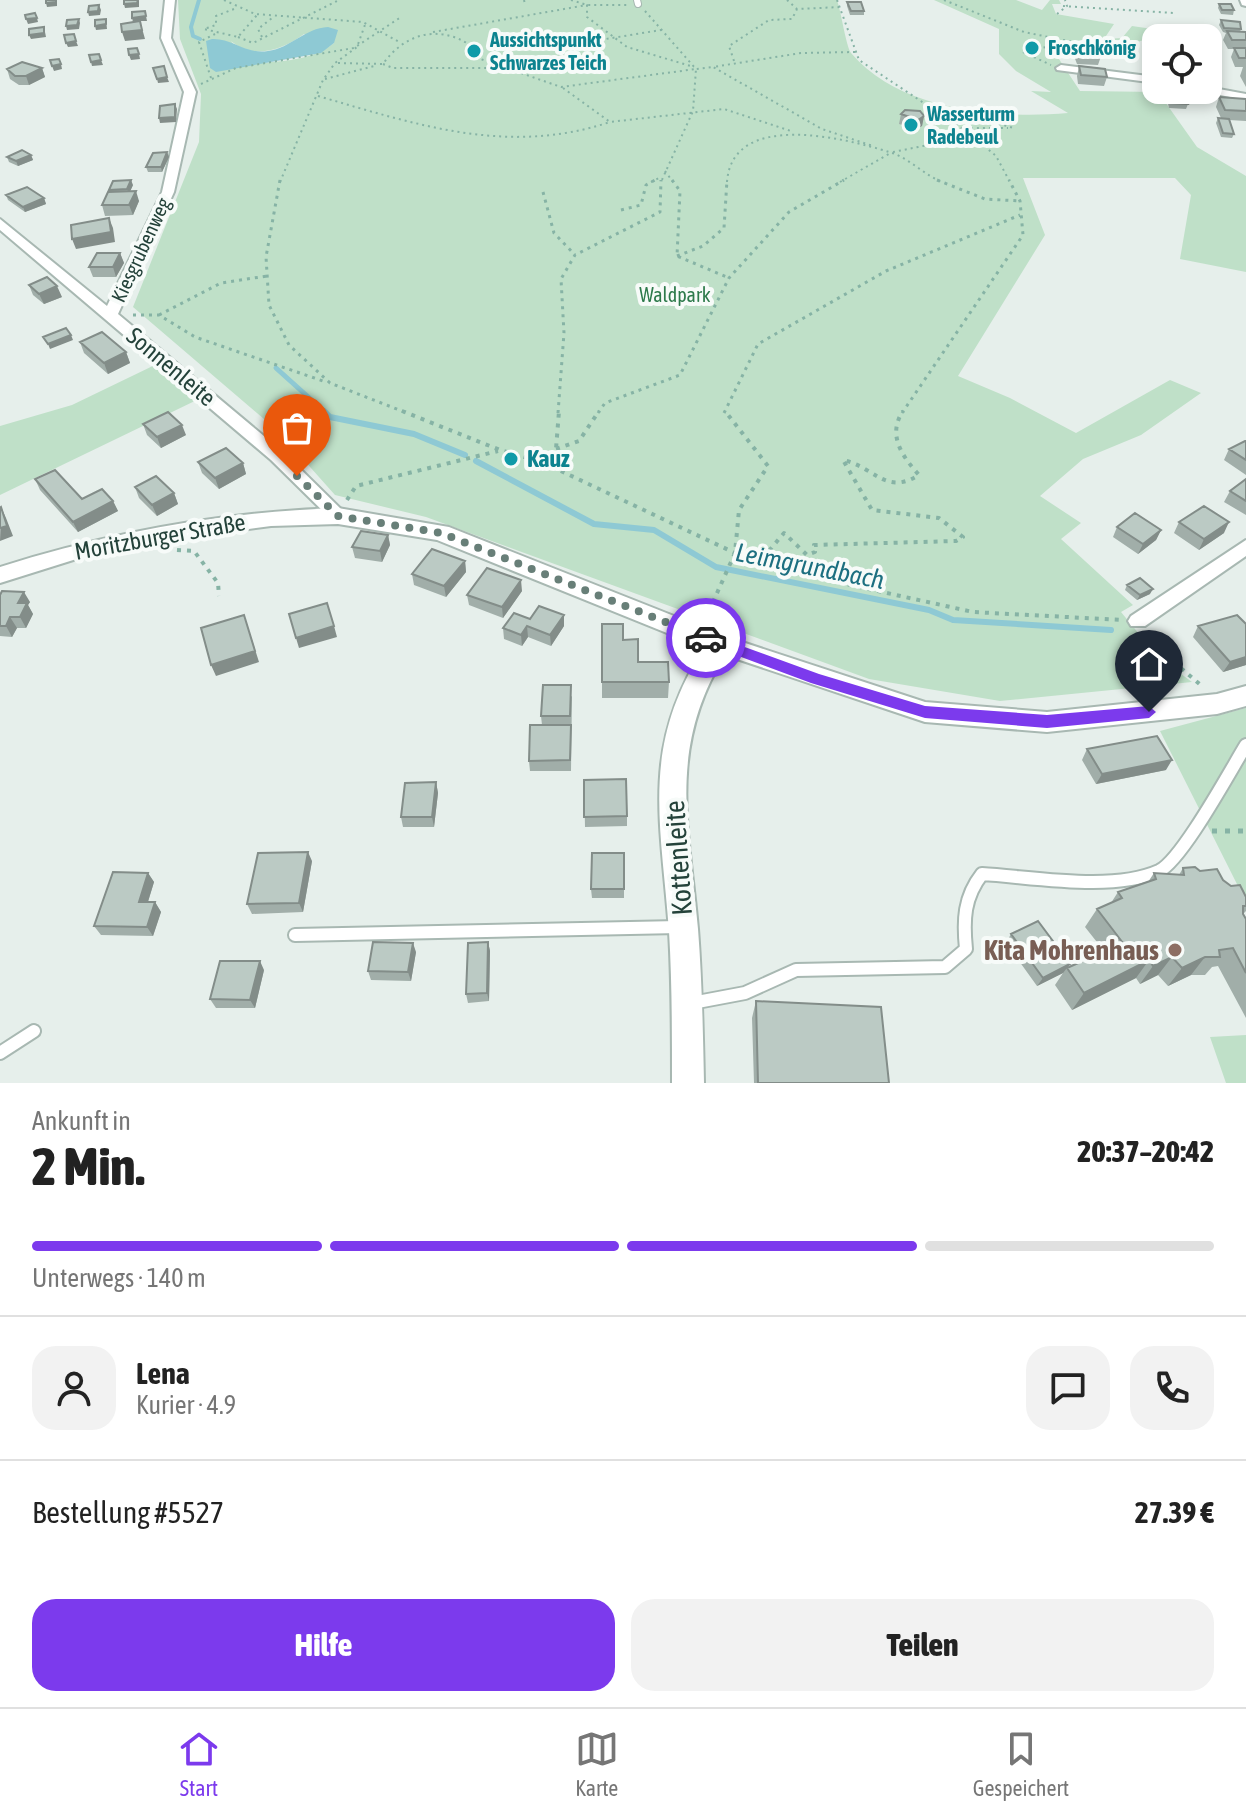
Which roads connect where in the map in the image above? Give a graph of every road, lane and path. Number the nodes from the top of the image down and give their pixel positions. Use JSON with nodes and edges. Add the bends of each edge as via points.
{"nodes":[{"id":1,"x":170,"y":0,"type":"edge"},
{"id":2,"x":224,"y":0,"type":"edge"},
{"id":3,"x":339,"y":0,"type":"edge"},
{"id":4,"x":571,"y":0,"type":"edge"},
{"id":5,"x":787,"y":0,"type":"edge"},
{"id":6,"x":837,"y":0,"type":"edge"},
{"id":7,"x":944,"y":0,"type":"edge"},
{"id":8,"x":1065,"y":0,"type":"edge"},
{"id":9,"x":637,"y":2,"type":"edge"},
{"id":10,"x":587,"y":5,"type":"junction"},
{"id":11,"x":1065,"y":6,"type":"junction"},
{"id":12,"x":841,"y":7,"type":"junction"},
{"id":13,"x":235,"y":9,"type":"junction"},
{"id":14,"x":797,"y":9,"type":"junction"},
{"id":15,"x":1173,"y":13,"type":"dead end"},
{"id":16,"x":1057,"y":14,"type":"dead end"},
{"id":17,"x":257,"y":15,"type":"junction"},
{"id":18,"x":311,"y":15,"type":"junction"},
{"id":19,"x":274,"y":16,"type":"junction"},
{"id":20,"x":401,"y":17,"type":"dead end"},
{"id":21,"x":366,"y":22,"type":"junction"},
{"id":22,"x":661,"y":30,"type":"junction"},
{"id":23,"x":382,"y":32,"type":"junction"},
{"id":24,"x":215,"y":34,"type":"junction"},
{"id":25,"x":426,"y":34,"type":"junction"},
{"id":26,"x":611,"y":36,"type":"junction"},
{"id":27,"x":238,"y":37,"type":"junction"},
{"id":28,"x":262,"y":38,"type":"junction"},
{"id":29,"x":401,"y":43,"type":"junction"},
{"id":30,"x":357,"y":47,"type":"junction"},
{"id":31,"x":855,"y":52,"type":"junction"},
{"id":32,"x":1023,"y":52,"type":"dead end"},
{"id":33,"x":1030,"y":53,"type":"junction"},
{"id":34,"x":735,"y":62,"type":"junction"},
{"id":35,"x":335,"y":63,"type":"junction"},
{"id":36,"x":383,"y":64,"type":"junction"},
{"id":37,"x":713,"y":67,"type":"junction"},
{"id":38,"x":505,"y":68,"type":"junction"},
{"id":39,"x":695,"y":68,"type":"junction"},
{"id":40,"x":1061,"y":68,"type":"joint"},
{"id":41,"x":1142,"y":78,"type":"edge"},
{"id":42,"x":323,"y":80,"type":"junction"},
{"id":43,"x":561,"y":87,"type":"junction"},
{"id":44,"x":1222,"y":93,"type":"edge"},
{"id":45,"x":318,"y":96,"type":"junction"},
{"id":46,"x":1246,"y":97,"type":"edge"},
{"id":47,"x":926,"y":105,"type":"junction"},
{"id":48,"x":694,"y":110,"type":"junction"},
{"id":49,"x":610,"y":122,"type":"junction"},
{"id":50,"x":795,"y":133,"type":"junction"},
{"id":51,"x":971,"y":135,"type":"junction"},
{"id":52,"x":892,"y":152,"type":"junction"},
{"id":53,"x":665,"y":171,"type":"junction"},
{"id":54,"x":661,"y":177,"type":"junction"},
{"id":55,"x":543,"y":192,"type":"dead end"},
{"id":56,"x":1020,"y":201,"type":"junction"},
{"id":57,"x":621,"y":210,"type":"dead end"},
{"id":58,"x":1021,"y":215,"type":"junction"},
{"id":59,"x":0,"y":223,"type":"edge"},
{"id":60,"x":575,"y":255,"type":"junction"},
{"id":61,"x":677,"y":256,"type":"junction"},
{"id":62,"x":267,"y":276,"type":"junction"},
{"id":63,"x":729,"y":278,"type":"junction"},
{"id":64,"x":110,"y":315,"type":"junction"},
{"id":65,"x":330,"y":383,"type":"junction"},
{"id":66,"x":556,"y":449,"type":"junction"},
{"id":67,"x":500,"y":450,"type":"junction"},
{"id":68,"x":544,"y":463,"type":"junction"},
{"id":69,"x":356,"y":486,"type":"dead end"},
{"id":70,"x":338,"y":516,"type":"junction"},
{"id":71,"x":155,"y":534,"type":"junction"},
{"id":72,"x":1246,"y":547,"type":"edge"},
{"id":73,"x":735,"y":553,"type":"junction"},
{"id":74,"x":0,"y":575,"type":"edge"},
{"id":75,"x":219,"y":596,"type":"dead end"},
{"id":76,"x":1138,"y":621,"type":"junction"},
{"id":77,"x":719,"y":644,"type":"junction"},
{"id":78,"x":1198,"y":680,"type":"dead end"},
{"id":79,"x":1246,"y":696,"type":"edge"},
{"id":80,"x":1246,"y":745,"type":"edge"},
{"id":81,"x":1193,"y":831,"type":"junction"},
{"id":82,"x":1246,"y":831,"type":"edge"},
{"id":83,"x":683,"y":927,"type":"junction"},
{"id":84,"x":295,"y":935,"type":"dead end"},
{"id":85,"x":686,"y":1004,"type":"junction"},
{"id":86,"x":34,"y":1031,"type":"dead end"},
{"id":87,"x":0,"y":1053,"type":"edge"},
{"id":88,"x":688,"y":1083,"type":"edge"}],
"edges":[{"from":1,"to":64,"type":"street","name":"Kiesgrubenweg","via":[[166,38],[190,92],[168,192]]},
{"from":2,"to":13,"type":"path"},
{"from":3,"to":18,"type":"path"},
{"from":4,"to":10,"type":"path"},
{"from":5,"to":14,"type":"path"},
{"from":6,"to":12,"type":"path"},
{"from":7,"to":33,"type":"path","via":[[1024,32],[1078,43]]},
{"from":8,"to":11,"type":"path"},
{"from":9,"to":10,"type":"path"},
{"from":9,"to":22,"type":"path"},
{"from":10,"to":25,"type":"path"},
{"from":10,"to":26,"type":"path","via":[[587,17]]},
{"from":11,"to":15,"type":"path"},
{"from":11,"to":16,"type":"path"},
{"from":12,"to":14,"type":"path"},
{"from":12,"to":31,"type":"path"},
{"from":13,"to":17,"type":"path"},
{"from":13,"to":24,"type":"path","via":[[216,16],[216,25],[204,29]]},
{"from":14,"to":34,"type":"path","via":[[792,19],[769,20],[729,46]]},
{"from":17,"to":19,"type":"path"},
{"from":17,"to":27,"type":"path"},
{"from":18,"to":19,"type":"path"},
{"from":18,"to":21,"type":"path"},
{"from":18,"to":28,"type":"path"},
{"from":19,"to":28,"type":"path","via":[[258,29]]},
{"from":20,"to":23,"type":"path"},
{"from":21,"to":23,"type":"path"},
{"from":21,"to":30,"type":"path"},
{"from":22,"to":26,"type":"path"},
{"from":22,"to":39,"type":"path"},
{"from":23,"to":29,"type":"path"},
{"from":23,"to":30,"type":"path"},
{"from":24,"to":27,"type":"path"},
{"from":24,"to":30,"type":"path","via":[[199,42],[211,78]]},
{"from":25,"to":29,"type":"path"},
{"from":25,"to":38,"type":"path","via":[[460,36],[470,45],[469,55]]},
{"from":26,"to":38,"type":"path","via":[[563,46],[556,62],[543,66]]},
{"from":26,"to":39,"type":"path","via":[[644,55]]},
{"from":27,"to":28,"type":"path","via":[[253,43]]},
{"from":29,"to":36,"type":"path"},
{"from":30,"to":35,"type":"path"},
{"from":31,"to":34,"type":"path"},
{"from":31,"to":47,"type":"path","via":[[859,60]]},
{"from":32,"to":33,"type":"path"},
{"from":33,"to":40,"type":"path"},
{"from":34,"to":37,"type":"path"},
{"from":35,"to":36,"type":"path"},
{"from":35,"to":42,"type":"path"},
{"from":36,"to":38,"type":"path"},
{"from":36,"to":42,"type":"path"},
{"from":37,"to":39,"type":"path"},
{"from":37,"to":52,"type":"path","via":[[822,129]]},
{"from":38,"to":43,"type":"path"},
{"from":39,"to":43,"type":"path"},
{"from":39,"to":48,"type":"path","via":[[700,89]]},
{"from":40,"to":41,"type":"street"},
{"from":42,"to":45,"type":"path"},
{"from":43,"to":49,"type":"path"},
{"from":44,"to":46,"type":"street"},
{"from":45,"to":49,"type":"path","via":[[415,123],[489,136],[581,135]]},
{"from":45,"to":62,"type":"path","via":[[281,177]]},
{"from":47,"to":51,"type":"path"},
{"from":47,"to":51,"type":"path","via":[[1014,128],[970,128]]},
{"from":48,"to":49,"type":"path"},
{"from":48,"to":50,"type":"path","via":[[724,109]]},
{"from":48,"to":53,"type":"path"},
{"from":50,"to":52,"type":"path"},
{"from":50,"to":61,"type":"path","via":[[772,134],[738,152],[728,167],[724,228],[703,246]]},
{"from":51,"to":52,"type":"path"},
{"from":51,"to":56,"type":"path","via":[[996,156]]},
{"from":52,"to":56,"type":"path","via":[[932,178],[985,199]]},
{"from":52,"to":63,"type":"path","via":[[789,212]]},
{"from":53,"to":54,"type":"path"},
{"from":53,"to":61,"type":"path","via":[[680,191]]},
{"from":54,"to":57,"type":"path","via":[[646,185],[641,205]]},
{"from":54,"to":60,"type":"path","via":[[660,212]]},
{"from":55,"to":60,"type":"path","via":[[554,233]]},
{"from":56,"to":58,"type":"path"},
{"from":58,"to":73,"type":"path","via":[[886,271],[758,344],[724,413],[768,466],[739,510]]},
{"from":58,"to":73,"type":"path","via":[[1023,235],[896,422],[899,453],[919,475],[896,485],[843,460],[872,510],[939,518],[963,537],[814,545],[815,552],[807,555],[784,533],[768,554]]},
{"from":59,"to":64,"type":"street","name":"Sonnenleite"},
{"from":60,"to":66,"type":"path","via":[[561,279],[564,333]]},
{"from":61,"to":63,"type":"path"},
{"from":62,"to":65,"type":"path","via":[[269,305],[289,345]]},
{"from":62,"to":65,"type":"path","via":[[221,283],[159,315],[195,337]]},
{"from":63,"to":66,"type":"path","via":[[680,375],[605,403],[579,441]]},
{"from":64,"to":70,"type":"street","name":"Sonnenleite","via":[[277,456]]},
{"from":65,"to":67,"type":"path"},
{"from":66,"to":68,"type":"path"},
{"from":67,"to":68,"type":"path"},
{"from":67,"to":69,"type":"path"},
{"from":68,"to":73,"type":"path"},
{"from":70,"to":71,"type":"street","name":"Moritzburger Straße","via":[[271,518]]},
{"from":70,"to":77,"type":"street","name":"Moritzburger Straße","via":[[441,533]]},
{"from":71,"to":74,"type":"street","name":"Moritzburger Straße","via":[[85,548]]},
{"from":71,"to":75,"type":"path","via":[[157,547],[194,551],[208,567]]},
{"from":72,"to":76,"type":"street"},
{"from":73,"to":76,"type":"path","via":[[778,569],[973,612]]},
{"from":73,"to":77,"type":"path","via":[[713,602]]},
{"from":76,"to":78,"type":"path","via":[[1162,652]]},
{"from":77,"to":79,"type":"street","name":"Moritzburger Straße","via":[[925,712],[987,719],[1101,718]]},
{"from":77,"to":83,"type":"street","name":"Kottenleite","via":[[681,715],[675,747],[672,800]]},
{"from":80,"to":81,"type":"lane"},
{"from":81,"to":82,"type":"path"},
{"from":81,"to":85,"type":"lane","via":[[1161,870],[1116,881],[982,874],[969,888],[962,920],[966,949],[945,967],[796,970],[745,993]]},
{"from":83,"to":84,"type":"lane"},
{"from":83,"to":85,"type":"street","name":"Kottenleite"},
{"from":85,"to":88,"type":"street","name":"Kottenleite"},
{"from":86,"to":87,"type":"lane"}]}
